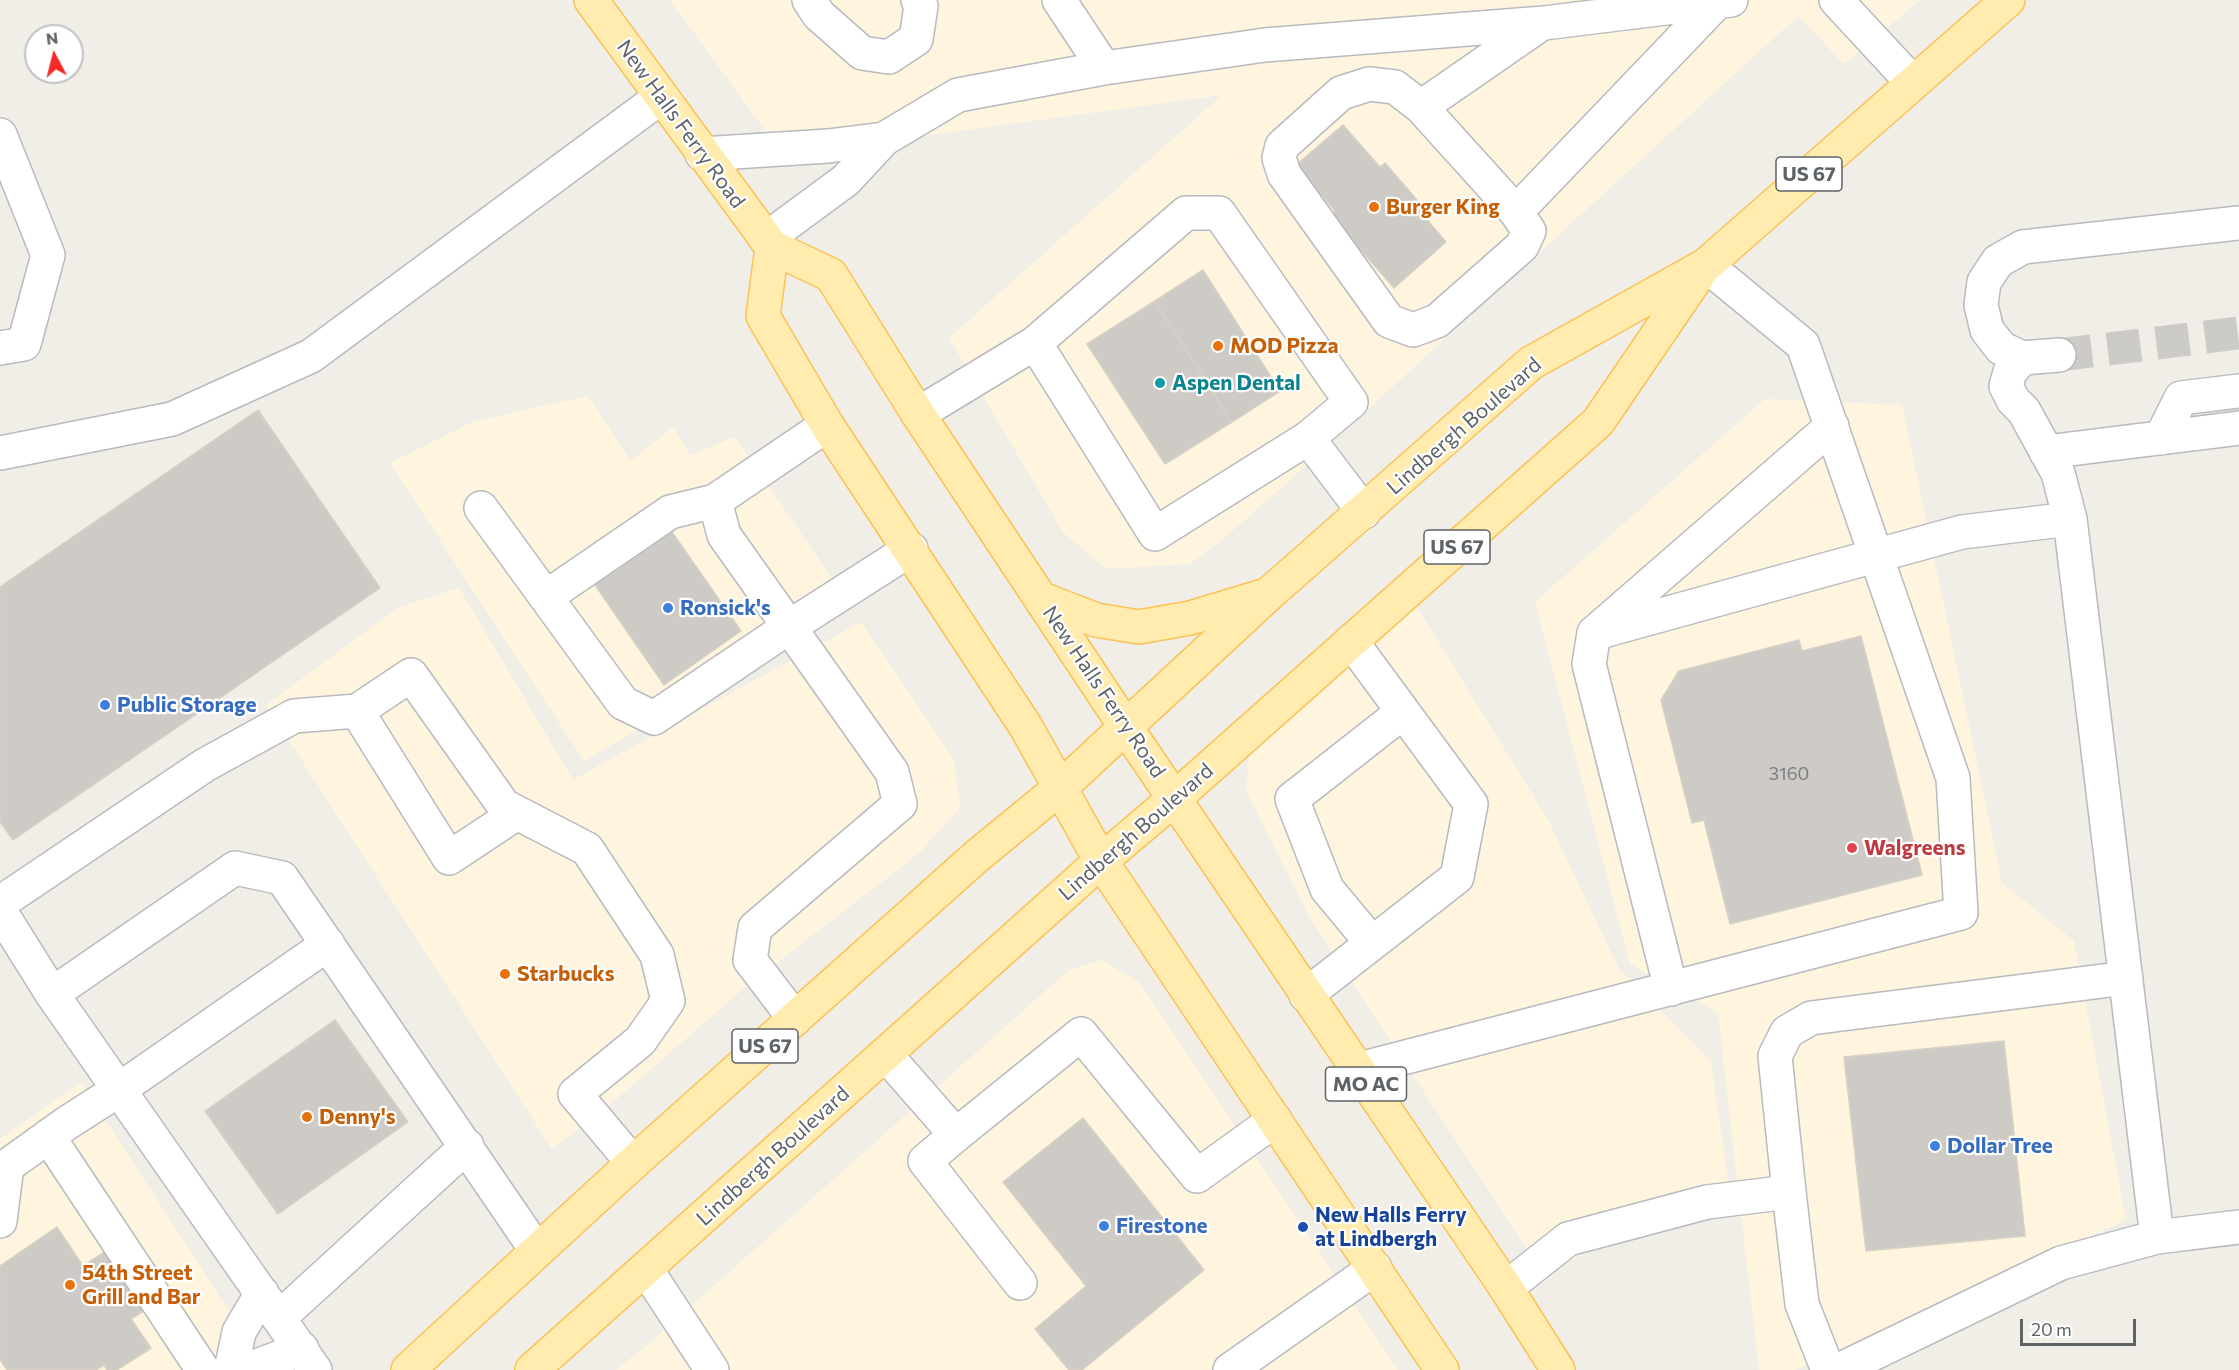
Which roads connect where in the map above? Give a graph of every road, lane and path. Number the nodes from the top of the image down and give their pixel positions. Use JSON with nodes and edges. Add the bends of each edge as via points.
{"nodes":[{"id":1,"x":591,"y":0,"type":"edge"},
{"id":2,"x":809,"y":0,"type":"edge"},
{"id":3,"x":918,"y":0,"type":"edge"},
{"id":4,"x":1059,"y":0,"type":"edge"},
{"id":5,"x":1836,"y":0,"type":"edge"},
{"id":6,"x":2008,"y":0,"type":"edge"},
{"id":7,"x":1724,"y":1,"type":"edge"},
{"id":8,"x":1544,"y":23,"type":"junction"},
{"id":9,"x":1104,"y":68,"type":"junction"},
{"id":10,"x":1913,"y":83,"type":"junction"},
{"id":11,"x":661,"y":97,"type":"junction"},
{"id":12,"x":1420,"y":107,"type":"junction"},
{"id":13,"x":0,"y":135,"type":"edge"},
{"id":14,"x":884,"y":139,"type":"junction"},
{"id":15,"x":702,"y":154,"type":"junction"},
{"id":16,"x":1516,"y":212,"type":"junction"},
{"id":17,"x":2239,"y":223,"type":"edge"},
{"id":18,"x":769,"y":243,"type":"junction"},
{"id":19,"x":1706,"y":265,"type":"junction"},
{"id":20,"x":1035,"y":343,"type":"junction"},
{"id":21,"x":12,"y":346,"type":"edge"},
{"id":22,"x":2059,"y":355,"type":"tunnel mouth"},
{"id":23,"x":2022,"y":358,"type":"junction"},
{"id":24,"x":2239,"y":391,"type":"edge"},
{"id":25,"x":2239,"y":409,"type":"edge"},
{"id":26,"x":918,"y":414,"type":"junction"},
{"id":27,"x":827,"y":425,"type":"junction"},
{"id":28,"x":1832,"y":426,"type":"junction"},
{"id":29,"x":2166,"y":428,"type":"junction"},
{"id":30,"x":2239,"y":428,"type":"edge"},
{"id":31,"x":1308,"y":438,"type":"junction"},
{"id":32,"x":2046,"y":452,"type":"junction"},
{"id":33,"x":0,"y":453,"type":"edge"},
{"id":34,"x":715,"y":501,"type":"junction"},
{"id":35,"x":481,"y":508,"type":"dead end"},
{"id":36,"x":1364,"y":512,"type":"junction"},
{"id":37,"x":2070,"y":519,"type":"junction"},
{"id":38,"x":910,"y":549,"type":"junction"},
{"id":39,"x":1875,"y":555,"type":"junction"},
{"id":40,"x":1270,"y":594,"type":"junction"},
{"id":41,"x":546,"y":597,"type":"junction"},
{"id":42,"x":1042,"y":599,"type":"junction"},
{"id":43,"x":789,"y":627,"type":"junction"},
{"id":44,"x":1594,"y":633,"type":"junction"},
{"id":45,"x":1351,"y":641,"type":"junction"},
{"id":46,"x":357,"y":711,"type":"junction"},
{"id":47,"x":1403,"y":711,"type":"junction"},
{"id":48,"x":1125,"y":726,"type":"junction"},
{"id":49,"x":1060,"y":788,"type":"junction"},
{"id":50,"x":1174,"y":798,"type":"junction"},
{"id":51,"x":517,"y":813,"type":"junction"},
{"id":52,"x":1101,"y":861,"type":"junction"},
{"id":53,"x":0,"y":903,"type":"edge"},
{"id":54,"x":0,"y":911,"type":"edge"},
{"id":55,"x":1372,"y":943,"type":"junction"},
{"id":56,"x":328,"y":944,"type":"junction"},
{"id":57,"x":2126,"y":978,"type":"junction"},
{"id":58,"x":1671,"y":988,"type":"junction"},
{"id":59,"x":52,"y":994,"type":"junction"},
{"id":60,"x":1306,"y":995,"type":"junction"},
{"id":61,"x":795,"y":1018,"type":"junction"},
{"id":62,"x":886,"y":1054,"type":"junction"},
{"id":63,"x":1356,"y":1070,"type":"junction"},
{"id":64,"x":120,"y":1089,"type":"junction"},
{"id":65,"x":1275,"y":1120,"type":"junction"},
{"id":66,"x":956,"y":1135,"type":"junction"},
{"id":67,"x":48,"y":1136,"type":"junction"},
{"id":68,"x":466,"y":1146,"type":"junction"},
{"id":69,"x":633,"y":1163,"type":"junction"},
{"id":70,"x":3,"y":1169,"type":"edge"},
{"id":71,"x":1789,"y":1192,"type":"junction"},
{"id":72,"x":0,"y":1221,"type":"edge"},
{"id":73,"x":2239,"y":1227,"type":"edge"},
{"id":74,"x":2157,"y":1237,"type":"junction"},
{"id":75,"x":537,"y":1251,"type":"junction"},
{"id":76,"x":1375,"y":1268,"type":"junction"},
{"id":77,"x":646,"y":1269,"type":"junction"},
{"id":78,"x":1020,"y":1283,"type":"dead end"},
{"id":79,"x":1506,"y":1288,"type":"junction"},
{"id":80,"x":271,"y":1305,"type":"junction"},
{"id":81,"x":309,"y":1359,"type":"edge"},
{"id":82,"x":203,"y":1370,"type":"edge"},
{"id":83,"x":231,"y":1370,"type":"edge"},
{"id":84,"x":246,"y":1370,"type":"edge"},
{"id":85,"x":408,"y":1370,"type":"edge"},
{"id":86,"x":532,"y":1370,"type":"edge"},
{"id":87,"x":712,"y":1370,"type":"edge"},
{"id":88,"x":1230,"y":1370,"type":"edge"},
{"id":89,"x":1442,"y":1370,"type":"edge"},
{"id":90,"x":1558,"y":1370,"type":"edge"},
{"id":91,"x":1828,"y":1370,"type":"edge"},
{"id":92,"x":1839,"y":1370,"type":"edge"}],
"edges":[{"from":1,"to":11,"type":"main road","name":"New Halls Ferry Road"},
{"from":2,"to":3,"type":"street","via":[[819,15],[862,54],[889,57],[916,39],[921,6]]},
{"from":4,"to":9,"type":"street"},
{"from":5,"to":10,"type":"street"},
{"from":6,"to":10,"type":"main road","name":"Lindbergh Boulevard","number":"US 67"},
{"from":7,"to":8,"type":"street"},
{"from":7,"to":16,"type":"street"},
{"from":8,"to":9,"type":"street","via":[[1265,45]]},
{"from":8,"to":12,"type":"street"},
{"from":9,"to":14,"type":"street","via":[[958,95]]},
{"from":10,"to":19,"type":"main road","name":"Lindbergh Boulevard","number":"US 67"},
{"from":11,"to":15,"type":"main road","name":"New Halls Ferry Road"},
{"from":11,"to":33,"type":"street","via":[[311,356],[172,419]]},
{"from":12,"to":16,"type":"street"},
{"from":12,"to":16,"type":"street","via":[[1395,87],[1369,84],[1341,93],[1282,147],[1279,158],[1284,174],[1389,321],[1413,330],[1437,321],[1522,246],[1529,231]]},
{"from":13,"to":21,"type":"street","via":[[48,255]]},
{"from":14,"to":15,"type":"street"},
{"from":14,"to":18,"type":"street","via":[[846,180]]},
{"from":15,"to":18,"type":"main road","name":"New Halls Ferry Road"},
{"from":17,"to":23,"type":"street","via":[[2023,247],[1998,261],[1984,282],[1981,305],[1987,330],[2001,348]]},
{"from":18,"to":26,"type":"main road","name":"New Halls Ferry Road","via":[[831,275]]},
{"from":18,"to":27,"type":"main road","via":[[763,316]]},
{"from":19,"to":28,"type":"street","via":[[1803,345]]},
{"from":19,"to":36,"type":"main road","name":"Lindbergh Boulevard","number":"US 67","via":[[1531,363]]},
{"from":19,"to":45,"type":"main road","name":"Lindbergh Boulevard","number":"US 67","via":[[1598,422]]},
{"from":20,"to":26,"type":"street"},
{"from":20,"to":31,"type":"street","via":[[1155,534]]},
{"from":20,"to":31,"type":"street","via":[[1186,213],[1219,213],[1351,402]]},
{"from":22,"to":23,"type":"street"},
{"from":23,"to":32,"type":"street","via":[[2010,372],[2006,386]]},
{"from":24,"to":29,"type":"street","via":[[2181,398]]},
{"from":25,"to":29,"type":"street"},
{"from":26,"to":42,"type":"main road","name":"New Halls Ferry Road"},
{"from":27,"to":34,"type":"street"},
{"from":27,"to":38,"type":"main road"},
{"from":28,"to":39,"type":"street"},
{"from":28,"to":44,"type":"street"},
{"from":29,"to":30,"type":"street"},
{"from":29,"to":32,"type":"street"},
{"from":31,"to":36,"type":"street"},
{"from":32,"to":37,"type":"street","via":[[2058,473]]},
{"from":34,"to":41,"type":"street","via":[[670,512]]},
{"from":34,"to":43,"type":"street","via":[[724,535]]},
{"from":35,"to":41,"type":"street"},
{"from":36,"to":40,"type":"main road","name":"Lindbergh Boulevard","number":"US 67"},
{"from":37,"to":39,"type":"street","via":[[1962,532]]},
{"from":37,"to":57,"type":"street"},
{"from":38,"to":43,"type":"street"},
{"from":38,"to":49,"type":"main road","via":[[1026,727]]},
{"from":39,"to":44,"type":"street"},
{"from":39,"to":58,"type":"street","via":[[1953,778],[1960,913]]},
{"from":40,"to":42,"type":"main road","via":[[1190,618],[1139,627],[1096,620]]},
{"from":40,"to":48,"type":"main road","number":"US 67"},
{"from":41,"to":43,"type":"street","via":[[623,703],[654,718]]},
{"from":42,"to":48,"type":"main road","name":"New Halls Ferry Road"},
{"from":43,"to":61,"type":"street","via":[[892,772],[900,804],[756,928],[750,960]]},
{"from":44,"to":58,"type":"street","via":[[1589,664]]},
{"from":45,"to":47,"type":"street"},
{"from":45,"to":50,"type":"main road","name":"Lindbergh Boulevard","number":"US 67"},
{"from":46,"to":51,"type":"street","via":[[411,675],[504,806]]},
{"from":46,"to":51,"type":"street","via":[[449,858]]},
{"from":46,"to":53,"type":"street","via":[[294,716],[205,765]]},
{"from":47,"to":55,"type":"street","via":[[1471,804],[1457,877]]},
{"from":47,"to":55,"type":"street","via":[[1292,799],[1327,889]]},
{"from":48,"to":49,"type":"main road","number":"US 67"},
{"from":48,"to":50,"type":"main road","name":"New Halls Ferry Road","number":"MO AC"},
{"from":49,"to":52,"type":"main road"},
{"from":49,"to":61,"type":"main road","number":"US 67","via":[[976,856]]},
{"from":50,"to":52,"type":"main road","name":"Lindbergh Boulevard","number":"US 67"},
{"from":50,"to":60,"type":"main road","name":"New Halls Ferry Road","number":"MO AC"},
{"from":51,"to":69,"type":"street","via":[[587,849],[657,955],[668,1001],[640,1041],[575,1094]]},
{"from":52,"to":62,"type":"main road","name":"Lindbergh Boulevard","number":"US 67"},
{"from":52,"to":65,"type":"main road"},
{"from":54,"to":59,"type":"street"},
{"from":55,"to":60,"type":"street"},
{"from":56,"to":59,"type":"street","via":[[282,878],[235,868]]},
{"from":56,"to":64,"type":"street"},
{"from":56,"to":68,"type":"street"},
{"from":57,"to":71,"type":"street","via":[[1811,1018],[1787,1032],[1774,1056]]},
{"from":57,"to":74,"type":"street"},
{"from":58,"to":63,"type":"street"},
{"from":59,"to":64,"type":"street"},
{"from":60,"to":63,"type":"main road","name":"New Halls Ferry Road","number":"MO AC"},
{"from":61,"to":69,"type":"main road","number":"US 67"},
{"from":62,"to":66,"type":"street"},
{"from":62,"to":77,"type":"main road","name":"Lindbergh Boulevard","number":"US 67"},
{"from":63,"to":79,"type":"main road","name":"New Halls Ferry Road","number":"MO AC"},
{"from":64,"to":67,"type":"street"},
{"from":64,"to":80,"type":"street"},
{"from":65,"to":66,"type":"street","via":[[1197,1176],[1081,1034]]},
{"from":65,"to":76,"type":"main road"},
{"from":66,"to":78,"type":"street","via":[[925,1161]]},
{"from":67,"to":70,"type":"street"},
{"from":67,"to":82,"type":"street"},
{"from":68,"to":75,"type":"street"},
{"from":68,"to":80,"type":"street"},
{"from":69,"to":75,"type":"main road","number":"US 67"},
{"from":70,"to":72,"type":"street"},
{"from":71,"to":79,"type":"street","via":[[1707,1202],[1568,1239]]},
{"from":71,"to":91,"type":"street","via":[[1802,1304]]},
{"from":73,"to":74,"type":"street"},
{"from":74,"to":92,"type":"street","via":[[2061,1263]]},
{"from":75,"to":85,"type":"main road","number":"US 67"},
{"from":76,"to":88,"type":"street"},
{"from":76,"to":89,"type":"main road"},
{"from":77,"to":86,"type":"main road","name":"Lindbergh Boulevard","number":"US 67"},
{"from":77,"to":87,"type":"street"},
{"from":79,"to":90,"type":"main road","name":"New Halls Ferry Road","number":"MO AC"},
{"from":80,"to":81,"type":"street"},
{"from":80,"to":83,"type":"street","via":[[239,1332]]},
{"from":81,"to":84,"type":"street"}]}
